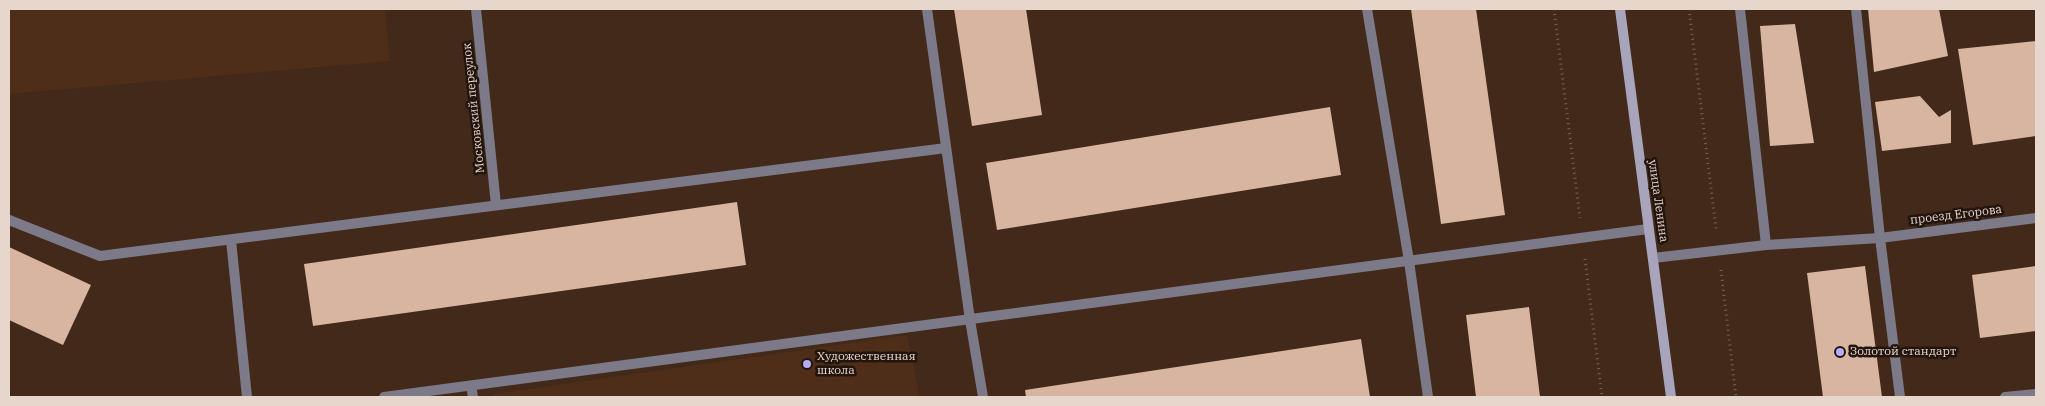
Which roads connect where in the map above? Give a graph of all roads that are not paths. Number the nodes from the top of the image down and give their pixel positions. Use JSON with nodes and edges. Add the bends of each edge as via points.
{"nodes":[{"id":1,"x":476,"y":9,"type":"edge"},
{"id":2,"x":927,"y":9,"type":"edge"},
{"id":3,"x":1367,"y":9,"type":"edge"},
{"id":4,"x":1620,"y":9,"type":"edge"},
{"id":5,"x":1740,"y":9,"type":"edge"},
{"id":6,"x":1856,"y":9,"type":"edge"},
{"id":7,"x":946,"y":148,"type":"junction"},
{"id":8,"x":496,"y":205,"type":"junction"},
{"id":9,"x":2036,"y":218,"type":"edge"},
{"id":10,"x":9,"y":220,"type":"edge"},
{"id":11,"x":1648,"y":229,"type":"junction"},
{"id":12,"x":1880,"y":238,"type":"junction"},
{"id":13,"x":231,"y":240,"type":"junction"},
{"id":14,"x":1766,"y":245,"type":"junction"},
{"id":15,"x":1653,"y":258,"type":"junction"},
{"id":16,"x":1409,"y":261,"type":"junction"},
{"id":17,"x":970,"y":320,"type":"junction"},
{"id":18,"x":471,"y":386,"type":"junction"},
{"id":19,"x":2036,"y":394,"type":"edge"},
{"id":20,"x":248,"y":397,"type":"edge"},
{"id":21,"x":384,"y":397,"type":"edge"},
{"id":22,"x":473,"y":397,"type":"edge"},
{"id":23,"x":984,"y":397,"type":"edge"},
{"id":24,"x":1428,"y":397,"type":"edge"},
{"id":25,"x":1670,"y":397,"type":"edge"},
{"id":26,"x":1900,"y":397,"type":"edge"},
{"id":27,"x":2006,"y":397,"type":"edge"}],
"edges":[{"from":1,"to":8,"type":"street","name":"Московский переулок"},
{"from":2,"to":7,"type":"street"},
{"from":3,"to":16,"type":"street"},
{"from":4,"to":11,"type":"main road","name":"улица Ленина"},
{"from":5,"to":14,"type":"street"},
{"from":6,"to":12,"type":"street"},
{"from":7,"to":8,"type":"street"},
{"from":7,"to":17,"type":"street"},
{"from":8,"to":13,"type":"street"},
{"from":9,"to":12,"type":"street","name":"проезд Егорова"},
{"from":10,"to":13,"type":"street","via":[[100,256]]},
{"from":11,"to":15,"type":"main road","name":"улица Ленина"},
{"from":11,"to":16,"type":"street"},
{"from":12,"to":14,"type":"street","name":"проезд Егорова"},
{"from":12,"to":26,"type":"street"},
{"from":13,"to":20,"type":"street"},
{"from":14,"to":15,"type":"street","name":"проезд Егорова"},
{"from":15,"to":25,"type":"main road","name":"улица Ленина"},
{"from":16,"to":17,"type":"street"},
{"from":16,"to":24,"type":"street"},
{"from":17,"to":18,"type":"street"},
{"from":17,"to":23,"type":"street"},
{"from":18,"to":21,"type":"street"},
{"from":18,"to":22,"type":"street"},
{"from":19,"to":27,"type":"street"}]}
